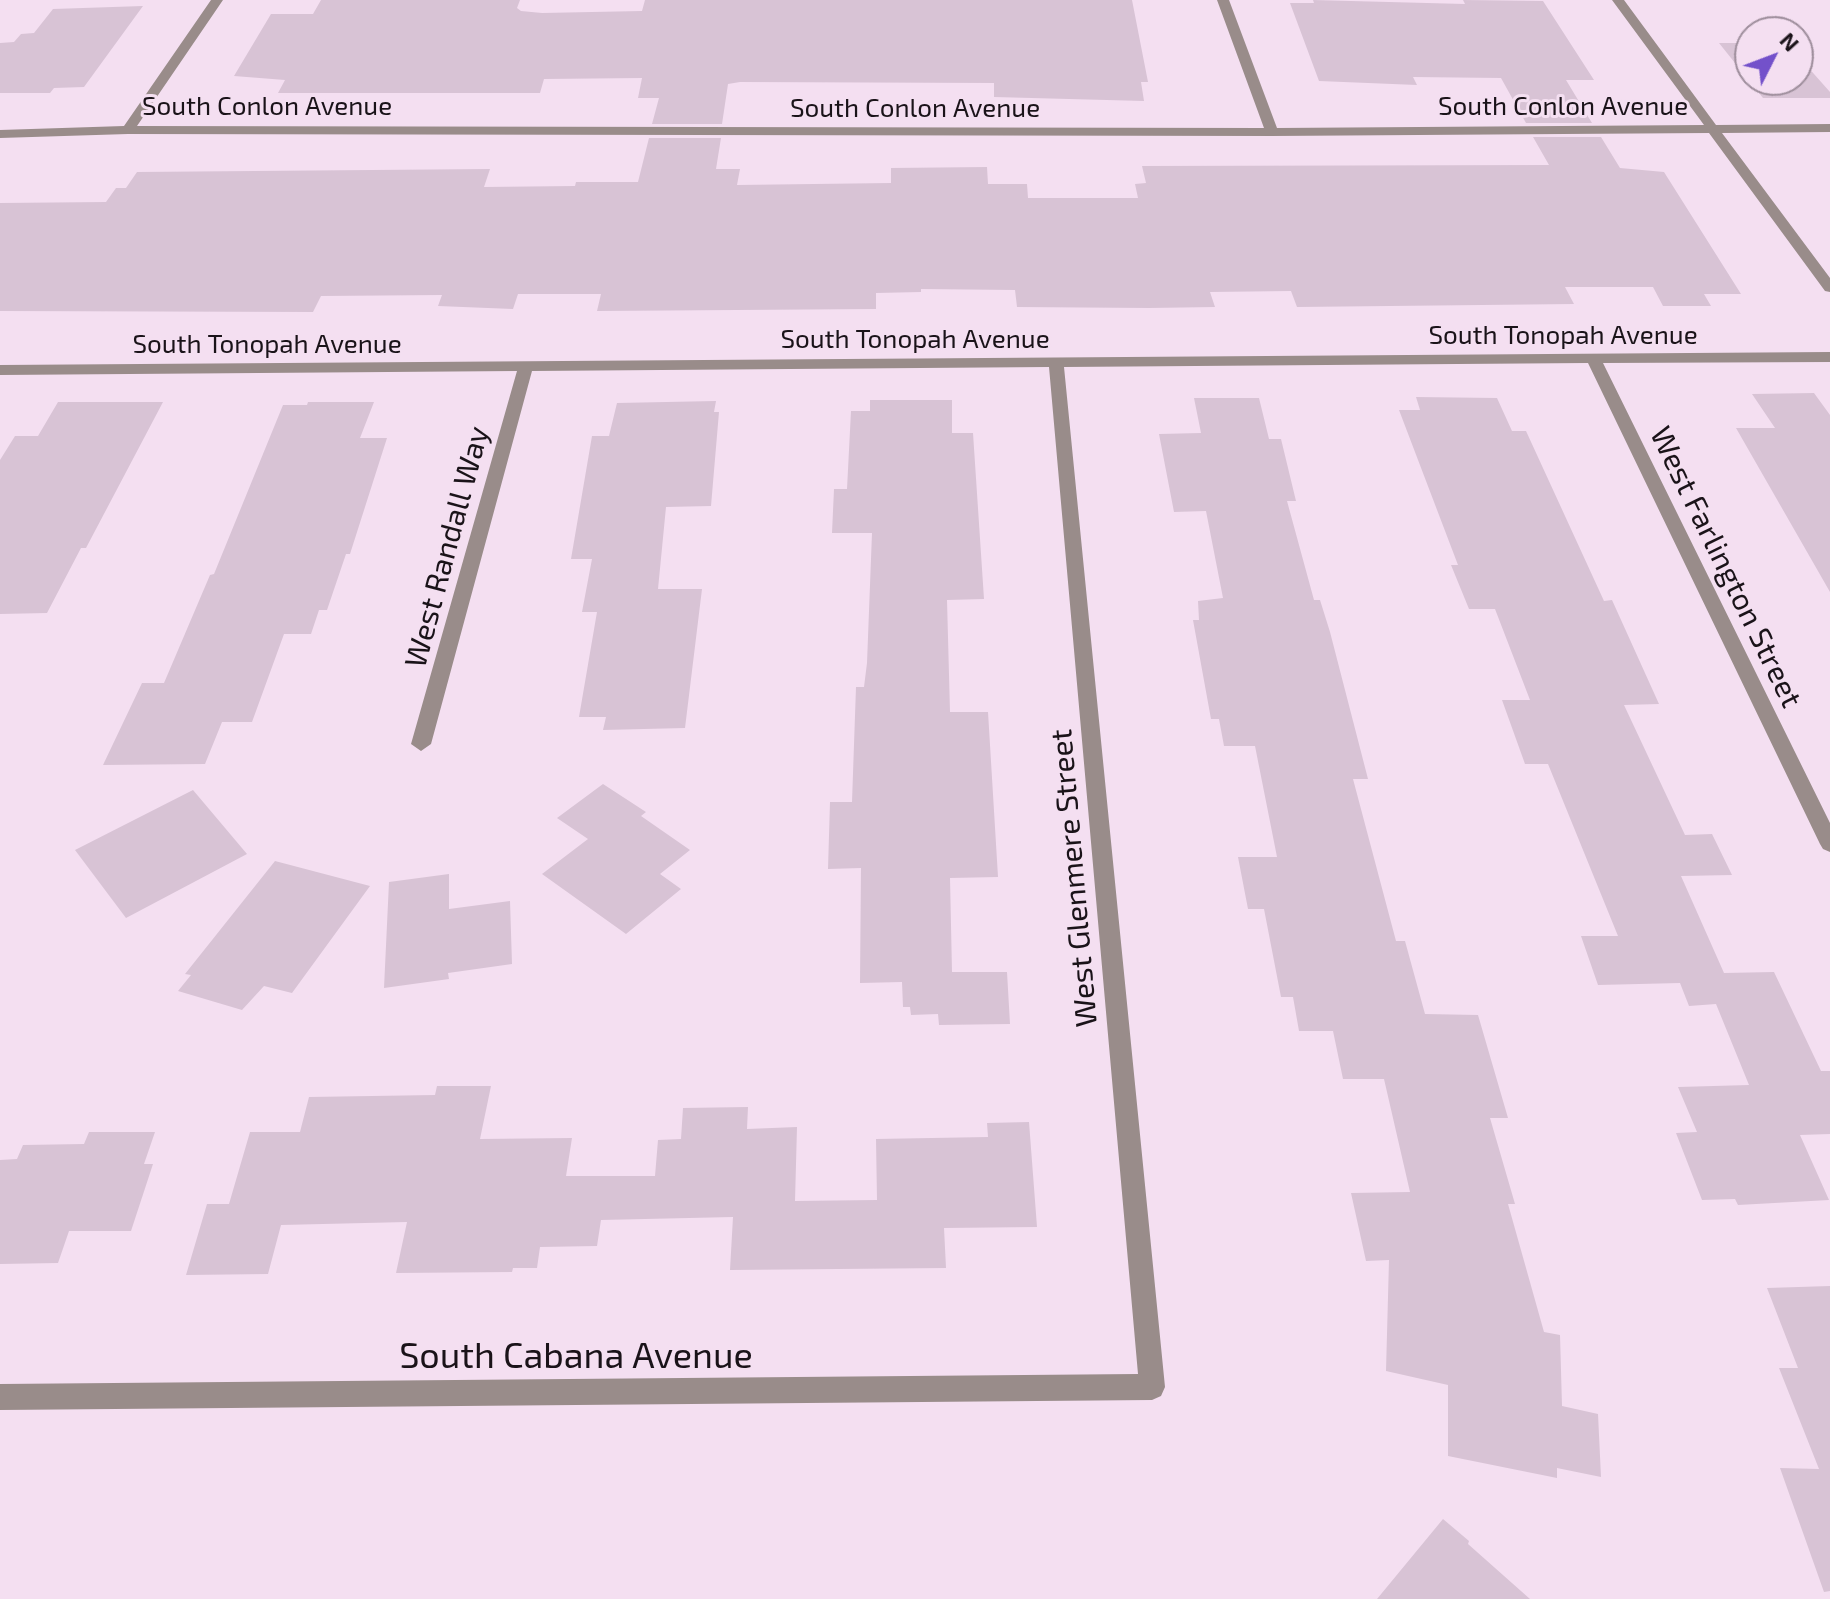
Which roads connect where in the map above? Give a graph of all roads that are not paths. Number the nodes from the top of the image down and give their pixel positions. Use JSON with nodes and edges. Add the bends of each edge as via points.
{"nodes":[{"id":1,"x":217,"y":0,"type":"edge"},
{"id":2,"x":1223,"y":0,"type":"edge"},
{"id":3,"x":1618,"y":0,"type":"edge"},
{"id":4,"x":1714,"y":128,"type":"junction"},
{"id":5,"x":1830,"y":128,"type":"edge"},
{"id":6,"x":128,"y":130,"type":"junction"},
{"id":7,"x":1272,"y":132,"type":"junction"},
{"id":8,"x":0,"y":134,"type":"edge"},
{"id":9,"x":1830,"y":288,"type":"edge"},
{"id":10,"x":1830,"y":357,"type":"edge"},
{"id":11,"x":1593,"y":359,"type":"junction"},
{"id":12,"x":1056,"y":362,"type":"junction"},
{"id":13,"x":526,"y":366,"type":"junction"},
{"id":14,"x":0,"y":370,"type":"edge"},
{"id":15,"x":421,"y":744,"type":"dead end"},
{"id":16,"x":1830,"y":844,"type":"edge"},
{"id":17,"x":1152,"y":1387,"type":"joint"},
{"id":18,"x":0,"y":1397,"type":"edge"}],
"edges":[{"from":1,"to":6,"type":"street"},
{"from":2,"to":7,"type":"street"},
{"from":3,"to":4,"type":"street"},
{"from":4,"to":5,"type":"street","name":"South Conlon Avenue"},
{"from":4,"to":7,"type":"street","name":"South Conlon Avenue"},
{"from":4,"to":9,"type":"street"},
{"from":6,"to":7,"type":"street","name":"South Conlon Avenue"},
{"from":6,"to":8,"type":"street","name":"South Conlon Avenue"},
{"from":10,"to":11,"type":"street","name":"South Tonopah Avenue"},
{"from":11,"to":12,"type":"street","name":"South Tonopah Avenue"},
{"from":11,"to":16,"type":"street","name":"West Farlington Street"},
{"from":12,"to":13,"type":"street","name":"South Tonopah Avenue"},
{"from":12,"to":17,"type":"street","name":"West Glenmere Street"},
{"from":13,"to":14,"type":"street","name":"South Tonopah Avenue"},
{"from":13,"to":15,"type":"street","name":"West Randall Way"},
{"from":17,"to":18,"type":"street","name":"South Cabana Avenue"}]}
